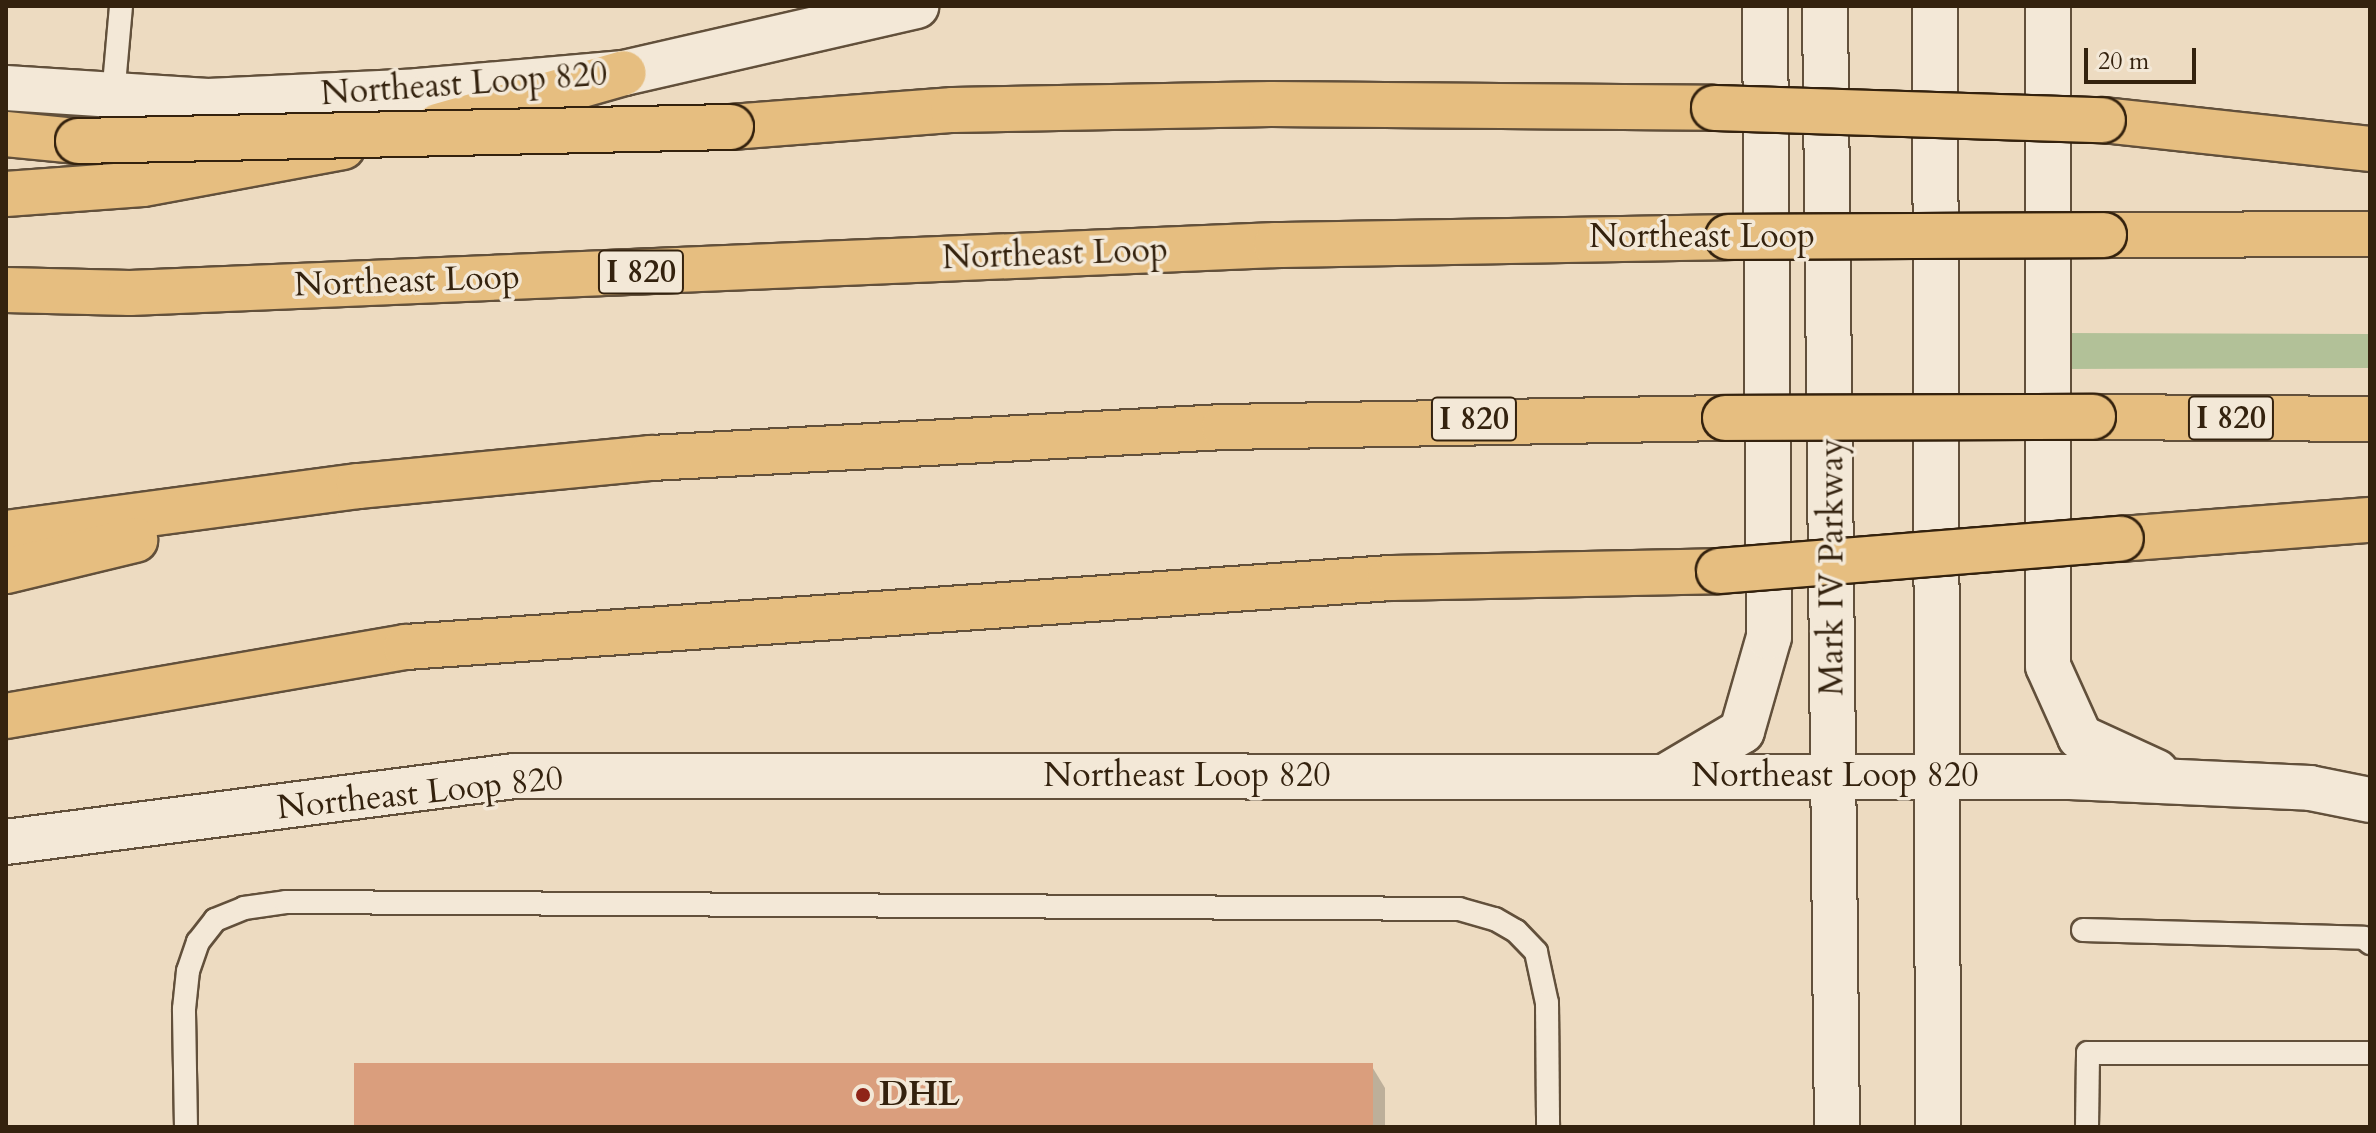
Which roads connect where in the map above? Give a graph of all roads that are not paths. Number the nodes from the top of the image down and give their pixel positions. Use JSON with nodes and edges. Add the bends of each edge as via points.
{"nodes":[{"id":1,"x":121,"y":6,"type":"edge"},
{"id":2,"x":916,"y":6,"type":"edge"},
{"id":3,"x":1765,"y":6,"type":"edge"},
{"id":4,"x":1825,"y":6,"type":"edge"},
{"id":5,"x":1935,"y":6,"type":"edge"},
{"id":6,"x":2048,"y":6,"type":"edge"},
{"id":7,"x":624,"y":73,"type":"junction"},
{"id":8,"x":6,"y":88,"type":"edge"},
{"id":9,"x":113,"y":96,"type":"junction"},
{"id":10,"x":6,"y":137,"type":"edge"},
{"id":11,"x":2370,"y":149,"type":"edge"},
{"id":12,"x":6,"y":194,"type":"edge"},
{"id":13,"x":2370,"y":234,"type":"edge"},
{"id":14,"x":6,"y":290,"type":"edge"},
{"id":15,"x":2370,"y":419,"type":"edge"},
{"id":16,"x":359,"y":486,"type":"junction"},
{"id":17,"x":2370,"y":520,"type":"edge"},
{"id":18,"x":6,"y":533,"type":"edge"},
{"id":19,"x":6,"y":571,"type":"edge"},
{"id":20,"x":406,"y":647,"type":"junction"},
{"id":21,"x":6,"y":690,"type":"edge"},
{"id":22,"x":6,"y":716,"type":"edge"},
{"id":23,"x":1666,"y":776,"type":"junction"},
{"id":24,"x":1937,"y":776,"type":"junction"},
{"id":25,"x":1833,"y":777,"type":"junction"},
{"id":26,"x":2171,"y":779,"type":"junction"},
{"id":27,"x":2370,"y":800,"type":"edge"},
{"id":28,"x":6,"y":842,"type":"edge"},
{"id":29,"x":2083,"y":930,"type":"dead end"},
{"id":30,"x":2370,"y":943,"type":"edge"},
{"id":31,"x":2370,"y":1053,"type":"edge"},
{"id":32,"x":186,"y":1127,"type":"edge"},
{"id":33,"x":1548,"y":1127,"type":"edge"},
{"id":34,"x":1837,"y":1127,"type":"edge"},
{"id":35,"x":1938,"y":1127,"type":"edge"},
{"id":36,"x":2087,"y":1127,"type":"edge"}],
"edges":[{"from":1,"to":9,"type":"lane"},
{"from":2,"to":7,"type":"main road","name":"Northeast Loop 820"},
{"from":3,"to":23,"type":"main road","via":[[1769,637],[1742,731]]},
{"from":4,"to":25,"type":"main road","name":"Mark IV Parkway"},
{"from":5,"to":24,"type":"main road"},
{"from":6,"to":26,"type":"main road","via":[[2048,666],[2080,737]]},
{"from":7,"to":9,"type":"main road","name":"Northeast Loop 820","via":[[418,91],[223,100]]},
{"from":7,"to":12,"type":"highway","via":[[430,129],[283,159],[143,184]]},
{"from":8,"to":9,"type":"main road","name":"Northeast Loop 820"},
{"from":10,"to":11,"type":"highway","bridge":true,"via":[[78,141],[731,127],[953,110],[1144,106],[1714,108],[2103,120]]},
{"from":13,"to":14,"type":"highway","name":"Northeast Loop","number":"I 820","bridge":true,"via":[[1276,245],[130,293]]},
{"from":15,"to":16,"type":"highway","number":"I 820","bridge":true,"via":[[1489,419],[1037,436],[636,459]]},
{"from":16,"to":18,"type":"highway","number":"I 820"},
{"from":16,"to":19,"type":"highway"},
{"from":17,"to":20,"type":"highway","bridge":true,"via":[[1719,571],[1390,578]]},
{"from":20,"to":21,"type":"highway"},
{"from":20,"to":22,"type":"highway"},
{"from":23,"to":25,"type":"main road","name":"Northeast Loop 820"},
{"from":23,"to":28,"type":"main road","name":"Northeast Loop 820","via":[[514,776]]},
{"from":24,"to":25,"type":"main road","name":"Northeast Loop 820"},
{"from":24,"to":26,"type":"main road","name":"Northeast Loop 820"},
{"from":24,"to":35,"type":"main road"},
{"from":25,"to":34,"type":"main road","name":"Mark IV Parkway"},
{"from":26,"to":27,"type":"main road","name":"Northeast Loop 820","via":[[2310,788]]},
{"from":29,"to":30,"type":"lane","via":[[2364,938]]},
{"from":31,"to":36,"type":"lane","via":[[2088,1053]]},
{"from":32,"to":33,"type":"lane","via":[[184,1009],[198,942],[215,920],[244,908],[286,902],[1459,909],[1495,919],[1536,952],[1547,1003]]}]}
